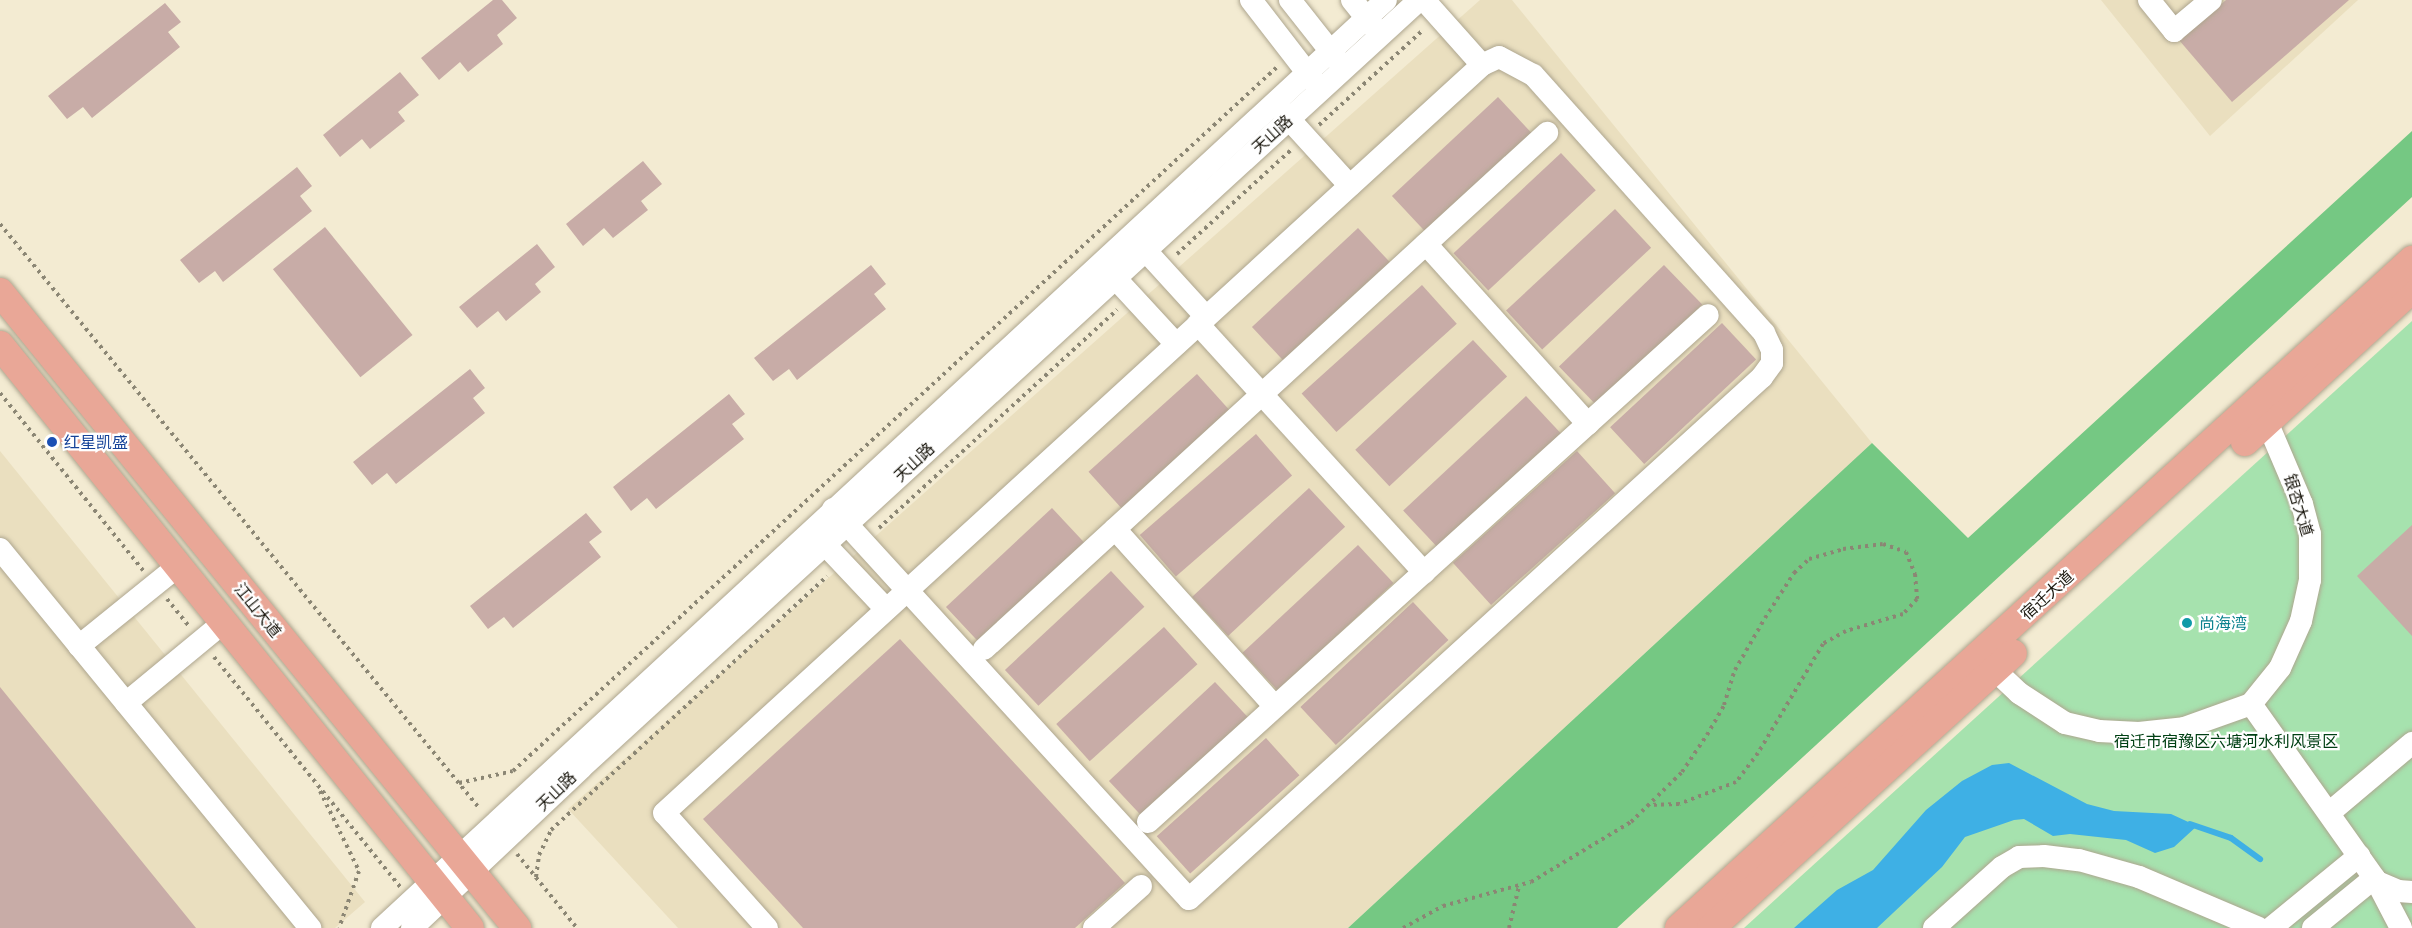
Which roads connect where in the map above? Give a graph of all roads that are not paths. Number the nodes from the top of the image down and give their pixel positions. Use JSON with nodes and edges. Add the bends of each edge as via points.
{"nodes":[{"id":1,"x":1251,"y":0,"type":"edge"},
{"id":2,"x":1290,"y":0,"type":"edge"},
{"id":3,"x":1352,"y":0,"type":"edge"},
{"id":4,"x":1386,"y":0,"type":"edge"},
{"id":5,"x":2149,"y":0,"type":"edge"},
{"id":6,"x":2211,"y":0,"type":"edge"},
{"id":7,"x":1418,"y":5,"type":"edge"},
{"id":8,"x":1366,"y":18,"type":"junction"},
{"id":9,"x":1380,"y":35,"type":"junction"},
{"id":10,"x":1330,"y":51,"type":"junction"},
{"id":11,"x":1482,"y":65,"type":"junction"},
{"id":12,"x":1344,"y":69,"type":"junction"},
{"id":13,"x":1306,"y":72,"type":"junction"},
{"id":14,"x":1321,"y":90,"type":"junction"},
{"id":15,"x":1274,"y":102,"type":"junction"},
{"id":16,"x":1289,"y":119,"type":"junction"},
{"id":17,"x":1546,"y":133,"type":"dead end"},
{"id":18,"x":1350,"y":186,"type":"junction"},
{"id":19,"x":1130,"y":234,"type":"junction"},
{"id":20,"x":1426,"y":243,"type":"junction"},
{"id":21,"x":1145,"y":251,"type":"junction"},
{"id":22,"x":2412,"y":260,"type":"edge"},
{"id":23,"x":1107,"y":270,"type":"junction"},
{"id":24,"x":2412,"y":289,"type":"edge"},
{"id":25,"x":0,"y":292,"type":"edge"},
{"id":26,"x":1708,"y":315,"type":"dead end"},
{"id":27,"x":1202,"y":320,"type":"junction"},
{"id":28,"x":1176,"y":344,"type":"junction"},
{"id":29,"x":0,"y":345,"type":"edge"},
{"id":30,"x":1262,"y":394,"type":"junction"},
{"id":31,"x":2261,"y":414,"type":"junction"},
{"id":32,"x":1588,"y":424,"type":"junction"},
{"id":33,"x":840,"y":517,"type":"junction"},
{"id":34,"x":1115,"y":529,"type":"junction"},
{"id":35,"x":818,"y":537,"type":"junction"},
{"id":36,"x":0,"y":549,"type":"edge"},
{"id":37,"x":177,"y":567,"type":"junction"},
{"id":38,"x":1424,"y":572,"type":"junction"},
{"id":39,"x":908,"y":590,"type":"junction"},
{"id":40,"x":886,"y":609,"type":"junction"},
{"id":41,"x":223,"y":623,"type":"junction"},
{"id":42,"x":79,"y":646,"type":"junction"},
{"id":43,"x":984,"y":649,"type":"dead end"},
{"id":44,"x":1987,"y":663,"type":"junction"},
{"id":45,"x":126,"y":703,"type":"junction"},
{"id":46,"x":2251,"y":704,"type":"junction"},
{"id":47,"x":1275,"y":707,"type":"junction"},
{"id":48,"x":2412,"y":743,"type":"edge"},
{"id":49,"x":2328,"y":813,"type":"junction"},
{"id":50,"x":1148,"y":822,"type":"dead end"},
{"id":51,"x":2359,"y":856,"type":"junction"},
{"id":52,"x":466,"y":866,"type":"junction"},
{"id":53,"x":1141,"y":886,"type":"dead end"},
{"id":54,"x":2390,"y":886,"type":"edge"},
{"id":55,"x":430,"y":894,"type":"junction"},
{"id":56,"x":2412,"y":917,"type":"edge"},
{"id":57,"x":310,"y":928,"type":"edge"},
{"id":58,"x":382,"y":928,"type":"edge"},
{"id":59,"x":412,"y":928,"type":"edge"},
{"id":60,"x":470,"y":928,"type":"edge"},
{"id":61,"x":517,"y":928,"type":"edge"},
{"id":62,"x":767,"y":928,"type":"edge"},
{"id":63,"x":1094,"y":928,"type":"edge"},
{"id":64,"x":1680,"y":928,"type":"edge"},
{"id":65,"x":1711,"y":928,"type":"edge"},
{"id":66,"x":1934,"y":928,"type":"edge"},
{"id":67,"x":2259,"y":928,"type":"edge"},
{"id":68,"x":2271,"y":928,"type":"edge"},
{"id":69,"x":2313,"y":928,"type":"edge"},
{"id":70,"x":2401,"y":928,"type":"edge"}],
"edges":[{"from":1,"to":13,"type":"street"},
{"from":2,"to":10,"type":"street"},
{"from":3,"to":8,"type":"street"},
{"from":4,"to":8,"type":"street","name":"天山路"},
{"from":5,"to":6,"type":"street","via":[[2174,32]]},
{"from":7,"to":9,"type":"street","name":"天山路"},
{"from":7,"to":11,"type":"street"},
{"from":8,"to":9,"type":"street"},
{"from":8,"to":10,"type":"street","name":"天山路"},
{"from":9,"to":12,"type":"street","name":"天山路"},
{"from":10,"to":12,"type":"street"},
{"from":10,"to":13,"type":"street","name":"天山路"},
{"from":11,"to":18,"type":"street"},
{"from":11,"to":39,"type":"street","via":[[1499,57],[1517,64],[1565,111],[1764,333],[1772,350],[1772,363],[1762,377],[1189,899]]},
{"from":12,"to":14,"type":"street","name":"天山路"},
{"from":13,"to":14,"type":"street"},
{"from":13,"to":15,"type":"street","name":"天山路"},
{"from":14,"to":16,"type":"street","name":"天山路"},
{"from":15,"to":16,"type":"street"},
{"from":15,"to":19,"type":"street","name":"天山路"},
{"from":16,"to":18,"type":"street"},
{"from":16,"to":21,"type":"street","name":"天山路"},
{"from":17,"to":20,"type":"street"},
{"from":18,"to":27,"type":"street"},
{"from":19,"to":21,"type":"street"},
{"from":19,"to":23,"type":"street","name":"天山路"},
{"from":20,"to":30,"type":"street"},
{"from":20,"to":32,"type":"street"},
{"from":21,"to":23,"type":"street","name":"天山路"},
{"from":21,"to":27,"type":"street"},
{"from":22,"to":31,"type":"main road","name":"宿迁大道"},
{"from":23,"to":28,"type":"street"},
{"from":23,"to":33,"type":"street","name":"天山路"},
{"from":24,"to":31,"type":"main road","name":"宿迁大道"},
{"from":25,"to":52,"type":"main road","name":"江山大道"},
{"from":26,"to":32,"type":"street"},
{"from":27,"to":28,"type":"street"},
{"from":27,"to":30,"type":"street"},
{"from":28,"to":39,"type":"street"},
{"from":29,"to":37,"type":"main road"},
{"from":30,"to":34,"type":"street"},
{"from":30,"to":38,"type":"street"},
{"from":31,"to":44,"type":"main road","name":"宿迁大道"},
{"from":31,"to":46,"type":"street","name":"银杏大道","via":[[2307,524],[2310,580],[2301,621],[2280,668]]},
{"from":32,"to":38,"type":"street"},
{"from":33,"to":35,"type":"street","name":"天山路"},
{"from":33,"to":39,"type":"street"},
{"from":34,"to":43,"type":"street"},
{"from":34,"to":47,"type":"street"},
{"from":35,"to":40,"type":"street"},
{"from":35,"to":52,"type":"street","name":"天山路"},
{"from":36,"to":42,"type":"street"},
{"from":37,"to":41,"type":"main road"},
{"from":37,"to":42,"type":"street"},
{"from":38,"to":47,"type":"street"},
{"from":39,"to":40,"type":"street"},
{"from":40,"to":62,"type":"street","via":[[664,813]]},
{"from":41,"to":45,"type":"street"},
{"from":41,"to":55,"type":"main road"},
{"from":42,"to":45,"type":"street"},
{"from":44,"to":46,"type":"street","via":[[2019,693],[2065,723],[2099,731],[2139,733],[2184,728]]},
{"from":44,"to":64,"type":"main road","name":"宿迁大道"},
{"from":44,"to":65,"type":"main road","name":"宿迁大道"},
{"from":45,"to":57,"type":"street"},
{"from":46,"to":49,"type":"street"},
{"from":47,"to":50,"type":"street"},
{"from":48,"to":49,"type":"street"},
{"from":49,"to":51,"type":"street"},
{"from":51,"to":54,"type":"street"},
{"from":51,"to":68,"type":"street"},
{"from":52,"to":55,"type":"street","name":"天山路"},
{"from":52,"to":61,"type":"main road","name":"江山大道"},
{"from":53,"to":63,"type":"street"},
{"from":54,"to":56,"type":"street"},
{"from":54,"to":69,"type":"street"},
{"from":54,"to":70,"type":"street"},
{"from":55,"to":58,"type":"street","name":"天山路"},
{"from":55,"to":59,"type":"street","name":"天山路"},
{"from":55,"to":60,"type":"main road"},
{"from":66,"to":67,"type":"street","via":[[2002,867],[2019,857],[2044,856],[2079,860],[2139,877]]}]}
